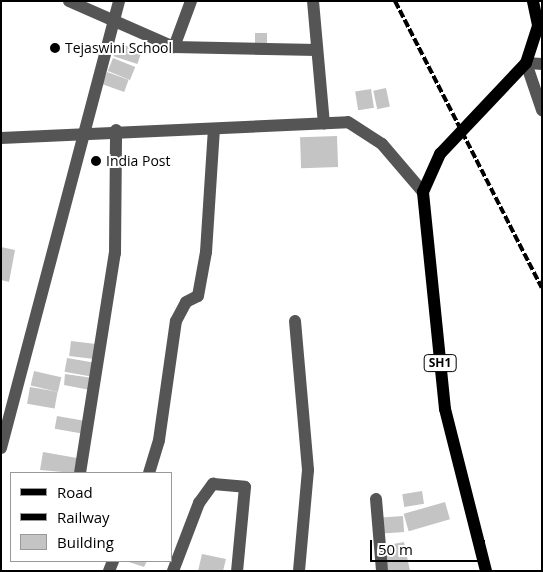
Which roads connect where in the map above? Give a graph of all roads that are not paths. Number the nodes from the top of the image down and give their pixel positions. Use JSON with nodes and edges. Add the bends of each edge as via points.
{"nodes":[{"id":1,"x":69,"y":1,"type":"edge"},
{"id":2,"x":119,"y":1,"type":"edge"},
{"id":3,"x":191,"y":1,"type":"edge"},
{"id":4,"x":312,"y":1,"type":"edge"},
{"id":5,"x":533,"y":1,"type":"edge"},
{"id":6,"x":113,"y":22,"type":"junction"},
{"id":7,"x":174,"y":46,"type":"junction"},
{"id":8,"x":317,"y":50,"type":"junction"},
{"id":9,"x":526,"y":63,"type":"junction"},
{"id":10,"x":542,"y":64,"type":"edge"},
{"id":11,"x":542,"y":110,"type":"edge"},
{"id":12,"x":324,"y":124,"type":"junction"},
{"id":13,"x":214,"y":129,"type":"junction"},
{"id":14,"x":116,"y":130,"type":"junction"},
{"id":15,"x":88,"y":131,"type":"junction"},
{"id":16,"x":1,"y":138,"type":"edge"},
{"id":17,"x":423,"y":192,"type":"junction"},
{"id":18,"x":295,"y":321,"type":"dead end"},
{"id":19,"x":1,"y":448,"type":"edge"},
{"id":20,"x":80,"y":472,"type":"edge"},
{"id":21,"x":149,"y":472,"type":"edge"},
{"id":22,"x":376,"y":500,"type":"dead end"},
{"id":23,"x":173,"y":571,"type":"edge"},
{"id":24,"x":237,"y":571,"type":"edge"},
{"id":25,"x":299,"y":571,"type":"edge"},
{"id":26,"x":382,"y":571,"type":"edge"},
{"id":27,"x":486,"y":571,"type":"edge"}],
"edges":[{"from":1,"to":6,"type":"street"},
{"from":2,"to":6,"type":"street"},
{"from":3,"to":7,"type":"street"},
{"from":4,"to":8,"type":"street"},
{"from":5,"to":9,"type":"main road","number":"SH1","via":[[538,24]]},
{"from":6,"to":7,"type":"street"},
{"from":6,"to":15,"type":"street"},
{"from":7,"to":8,"type":"street","via":[[187,50]]},
{"from":8,"to":12,"type":"street"},
{"from":9,"to":10,"type":"street"},
{"from":9,"to":11,"type":"street"},
{"from":9,"to":17,"type":"main road","number":"SH1","via":[[440,154]]},
{"from":12,"to":13,"type":"street"},
{"from":12,"to":17,"type":"street","via":[[348,122],[360,127],[382,144]]},
{"from":13,"to":14,"type":"street"},
{"from":13,"to":21,"type":"street","via":[[205,261],[198,296],[186,302],[176,322],[159,440]]},
{"from":14,"to":15,"type":"street"},
{"from":14,"to":20,"type":"street","via":[[115,253]]},
{"from":15,"to":16,"type":"street"},
{"from":15,"to":19,"type":"street"},
{"from":17,"to":27,"type":"main road","number":"SH1","via":[[444,409]]},
{"from":18,"to":25,"type":"street","via":[[308,470]]},
{"from":22,"to":26,"type":"street"},
{"from":23,"to":24,"type":"street","via":[[199,503],[213,484],[245,487]]}]}
